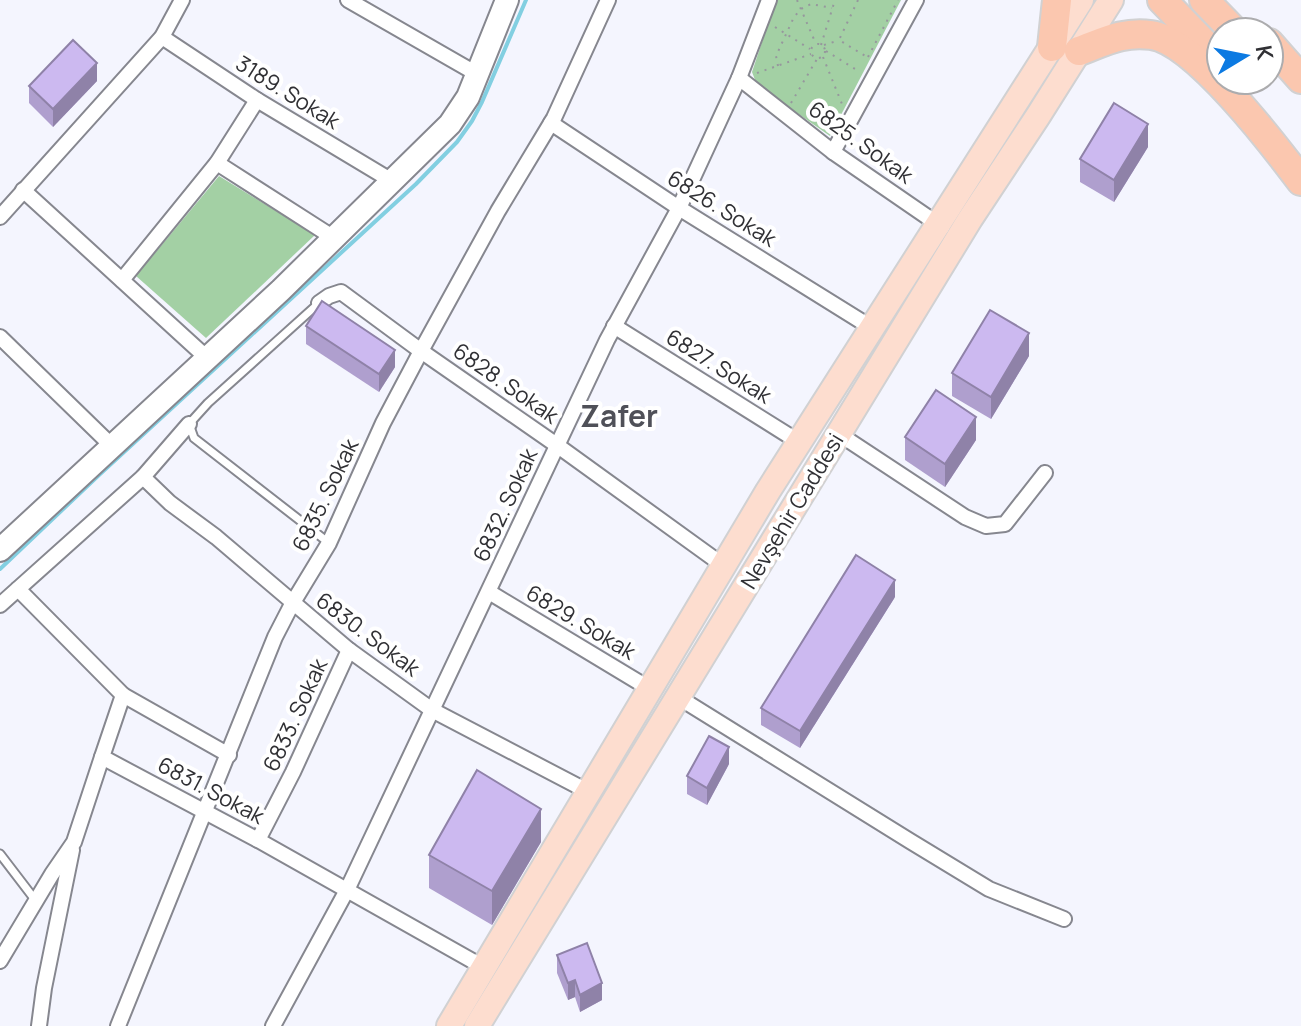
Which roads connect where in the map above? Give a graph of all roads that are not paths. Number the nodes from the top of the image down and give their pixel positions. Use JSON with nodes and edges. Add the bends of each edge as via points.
{"nodes":[{"id":1,"x":182,"y":0,"type":"edge"},
{"id":2,"x":348,"y":0,"type":"edge"},
{"id":3,"x":507,"y":0,"type":"edge"},
{"id":4,"x":608,"y":0,"type":"edge"},
{"id":5,"x":769,"y":0,"type":"edge"},
{"id":6,"x":916,"y":0,"type":"edge"},
{"id":7,"x":1057,"y":0,"type":"edge"},
{"id":8,"x":1081,"y":0,"type":"edge"},
{"id":9,"x":1111,"y":0,"type":"edge"},
{"id":10,"x":1162,"y":0,"type":"edge"},
{"id":11,"x":1204,"y":0,"type":"edge"},
{"id":12,"x":1231,"y":0,"type":"edge"},
{"id":13,"x":366,"y":5,"type":"edge"},
{"id":14,"x":1220,"y":16,"type":"edge"},
{"id":15,"x":1245,"y":16,"type":"edge"},
{"id":16,"x":162,"y":37,"type":"junction"},
{"id":17,"x":1205,"y":42,"type":"edge"},
{"id":18,"x":1066,"y":49,"type":"junction"},
{"id":19,"x":1285,"y":61,"type":"edge"},
{"id":20,"x":477,"y":74,"type":"junction"},
{"id":21,"x":739,"y":78,"type":"junction"},
{"id":22,"x":1301,"y":79,"type":"edge"},
{"id":23,"x":1285,"y":86,"type":"edge"},
{"id":24,"x":1250,"y":96,"type":"edge"},
{"id":25,"x":257,"y":100,"type":"junction"},
{"id":26,"x":1301,"y":104,"type":"edge"},
{"id":27,"x":551,"y":123,"type":"junction"},
{"id":28,"x":833,"y":152,"type":"junction"},
{"id":29,"x":1301,"y":157,"type":"edge"},
{"id":30,"x":217,"y":163,"type":"junction"},
{"id":31,"x":392,"y":181,"type":"junction"},
{"id":32,"x":1301,"y":181,"type":"edge"},
{"id":33,"x":23,"y":190,"type":"junction"},
{"id":34,"x":679,"y":208,"type":"junction"},
{"id":35,"x":0,"y":217,"type":"edge"},
{"id":36,"x":948,"y":232,"type":"junction"},
{"id":37,"x":334,"y":238,"type":"junction"},
{"id":38,"x":122,"y":280,"type":"junction"},
{"id":39,"x":319,"y":303,"type":"joint"},
{"id":40,"x":614,"y":326,"type":"junction"},
{"id":41,"x":872,"y":328,"type":"junction"},
{"id":42,"x":0,"y":337,"type":"edge"},
{"id":43,"x":421,"y":351,"type":"junction"},
{"id":44,"x":207,"y":358,"type":"junction"},
{"id":45,"x":189,"y":424,"type":"junction"},
{"id":46,"x":839,"y":434,"type":"junction"},
{"id":47,"x":799,"y":442,"type":"junction"},
{"id":48,"x":112,"y":446,"type":"junction"},
{"id":49,"x":558,"y":446,"type":"junction"},
{"id":50,"x":1045,"y":473,"type":"dead end"},
{"id":51,"x":143,"y":477,"type":"junction"},
{"id":52,"x":329,"y":543,"type":"junction"},
{"id":53,"x":0,"y":550,"type":"edge"},
{"id":54,"x":724,"y":566,"type":"junction"},
{"id":55,"x":18,"y":589,"type":"junction"},
{"id":56,"x":489,"y":592,"type":"junction"},
{"id":57,"x":292,"y":604,"type":"junction"},
{"id":58,"x":0,"y":605,"type":"edge"},
{"id":59,"x":349,"y":650,"type":"junction"},
{"id":60,"x":650,"y":689,"type":"junction"},
{"id":61,"x":123,"y":695,"type":"junction"},
{"id":62,"x":678,"y":697,"type":"junction"},
{"id":63,"x":432,"y":710,"type":"junction"},
{"id":64,"x":229,"y":755,"type":"junction"},
{"id":65,"x":102,"y":757,"type":"junction"},
{"id":66,"x":589,"y":792,"type":"junction"},
{"id":67,"x":205,"y":810,"type":"junction"},
{"id":68,"x":258,"y":840,"type":"junction"},
{"id":69,"x":74,"y":842,"type":"junction"},
{"id":70,"x":0,"y":854,"type":"edge"},
{"id":71,"x":347,"y":890,"type":"junction"},
{"id":72,"x":36,"y":901,"type":"junction"},
{"id":73,"x":1064,"y":919,"type":"dead end"},
{"id":74,"x":0,"y":961,"type":"edge"},
{"id":75,"x":485,"y":968,"type":"junction"},
{"id":76,"x":39,"y":1026,"type":"edge"},
{"id":77,"x":118,"y":1026,"type":"edge"},
{"id":78,"x":273,"y":1026,"type":"edge"},
{"id":79,"x":449,"y":1026,"type":"edge"},
{"id":80,"x":477,"y":1026,"type":"edge"}],
"edges":[{"from":1,"to":16,"type":"street"},
{"from":2,"to":13,"type":"street"},
{"from":3,"to":20,"type":"street"},
{"from":4,"to":27,"type":"street","name":"6835. Sokak"},
{"from":5,"to":21,"type":"street","name":"6832. Sokak"},
{"from":6,"to":28,"type":"street"},
{"from":7,"to":18,"type":"highway"},
{"from":8,"to":18,"type":"main road","name":"Nevşehir Caddesi"},
{"from":9,"to":18,"type":"main road","name":"Nevşehir Caddesi"},
{"from":10,"to":17,"type":"highway"},
{"from":11,"to":14,"type":"highway"},
{"from":12,"to":15,"type":"highway"},
{"from":13,"to":20,"type":"street"},
{"from":16,"to":25,"type":"street","name":"3189. Sokak"},
{"from":16,"to":33,"type":"street"},
{"from":18,"to":32,"type":"highway","via":[[1124,34],[1154,35],[1182,50],[1221,84]]},
{"from":18,"to":36,"type":"main road","name":"Nevşehir Caddesi"},
{"from":19,"to":22,"type":"highway"},
{"from":20,"to":31,"type":"street","via":[[450,124]]},
{"from":21,"to":28,"type":"street","name":"6825. Sokak"},
{"from":21,"to":34,"type":"street","name":"6832. Sokak"},
{"from":23,"to":26,"type":"highway"},
{"from":24,"to":29,"type":"highway"},
{"from":25,"to":30,"type":"street"},
{"from":25,"to":31,"type":"street","name":"3189. Sokak"},
{"from":27,"to":34,"type":"street","name":"6826. Sokak"},
{"from":27,"to":43,"type":"street","name":"6835. Sokak"},
{"from":28,"to":36,"type":"street","name":"6825. Sokak"},
{"from":30,"to":37,"type":"street"},
{"from":30,"to":38,"type":"street"},
{"from":31,"to":37,"type":"street"},
{"from":33,"to":35,"type":"street"},
{"from":33,"to":38,"type":"street"},
{"from":34,"to":40,"type":"street","name":"6832. Sokak"},
{"from":34,"to":41,"type":"street","name":"6826. Sokak"},
{"from":36,"to":41,"type":"main road","name":"Nevşehir Caddesi"},
{"from":36,"to":46,"type":"main road","name":"Nevşehir Caddesi"},
{"from":37,"to":44,"type":"street"},
{"from":38,"to":44,"type":"street"},
{"from":39,"to":43,"type":"street","name":"6828. Sokak","via":[[341,292]]},
{"from":39,"to":45,"type":"lane"},
{"from":40,"to":47,"type":"street","name":"6827. Sokak"},
{"from":40,"to":49,"type":"street","name":"6832. Sokak"},
{"from":41,"to":47,"type":"main road","name":"Nevşehir Caddesi"},
{"from":42,"to":48,"type":"street"},
{"from":43,"to":49,"type":"street","name":"6828. Sokak"},
{"from":43,"to":52,"type":"street","name":"6835. Sokak"},
{"from":44,"to":48,"type":"street"},
{"from":45,"to":51,"type":"street"},
{"from":45,"to":52,"type":"lane","via":[[194,438]]},
{"from":46,"to":50,"type":"street","via":[[986,526],[1005,524]]},
{"from":46,"to":62,"type":"main road","name":"Nevşehir Caddesi"},
{"from":47,"to":54,"type":"main road","name":"Nevşehir Caddesi"},
{"from":48,"to":53,"type":"street"},
{"from":49,"to":54,"type":"street","name":"6828. Sokak"},
{"from":49,"to":56,"type":"street","name":"6832. Sokak"},
{"from":51,"to":55,"type":"street"},
{"from":51,"to":57,"type":"street","name":"6830. Sokak"},
{"from":52,"to":57,"type":"street","name":"6835. Sokak"},
{"from":54,"to":60,"type":"main road","name":"Nevşehir Caddesi"},
{"from":55,"to":58,"type":"street"},
{"from":55,"to":61,"type":"street"},
{"from":56,"to":60,"type":"street","name":"6829. Sokak"},
{"from":56,"to":63,"type":"street","name":"6832. Sokak"},
{"from":57,"to":59,"type":"street","name":"6830. Sokak"},
{"from":57,"to":64,"type":"street","name":"6835. Sokak"},
{"from":59,"to":63,"type":"street","name":"6830. Sokak"},
{"from":59,"to":68,"type":"street","name":"6833. Sokak"},
{"from":60,"to":66,"type":"main road","name":"Nevşehir Caddesi"},
{"from":61,"to":64,"type":"street"},
{"from":61,"to":65,"type":"street"},
{"from":62,"to":73,"type":"street","via":[[989,889]]},
{"from":62,"to":80,"type":"main road","name":"Nevşehir Caddesi"},
{"from":63,"to":66,"type":"street","name":"6830. Sokak"},
{"from":63,"to":71,"type":"street","name":"6832. Sokak"},
{"from":64,"to":67,"type":"street","name":"6835. Sokak"},
{"from":65,"to":67,"type":"street","name":"6831. Sokak"},
{"from":65,"to":69,"type":"street"},
{"from":66,"to":75,"type":"main road","name":"Nevşehir Caddesi"},
{"from":67,"to":68,"type":"street","name":"6831. Sokak"},
{"from":67,"to":77,"type":"street","name":"6835. Sokak"},
{"from":68,"to":71,"type":"street","name":"6831. Sokak"},
{"from":69,"to":72,"type":"street"},
{"from":69,"to":76,"type":"street"},
{"from":70,"to":72,"type":"lane"},
{"from":71,"to":75,"type":"street","name":"6831. Sokak"},
{"from":71,"to":78,"type":"street","name":"6832. Sokak"},
{"from":72,"to":74,"type":"street"},
{"from":75,"to":79,"type":"main road","name":"Nevşehir Caddesi"}]}
